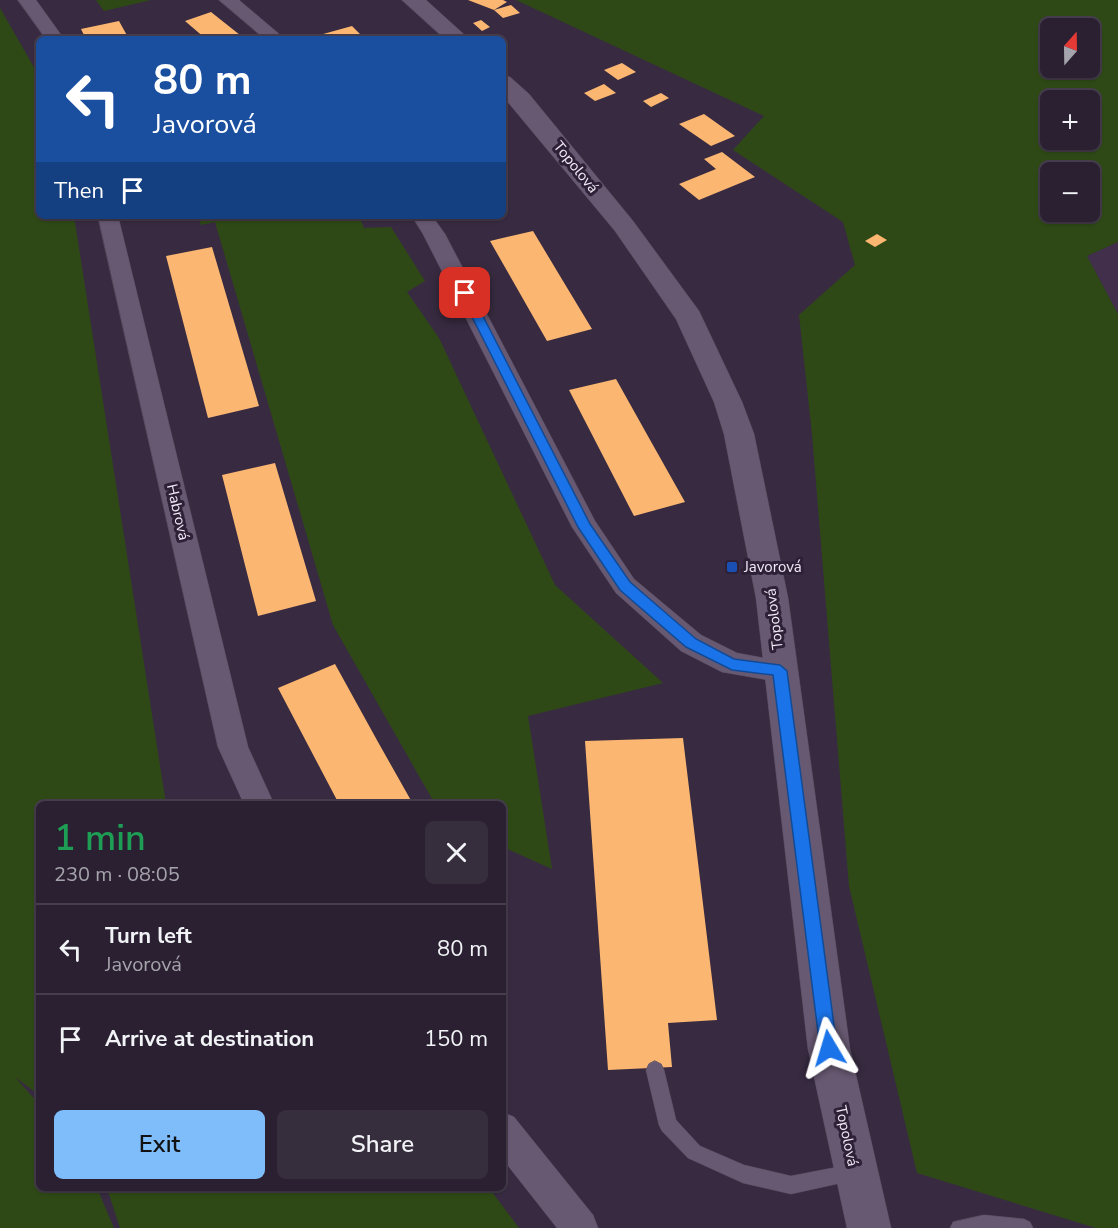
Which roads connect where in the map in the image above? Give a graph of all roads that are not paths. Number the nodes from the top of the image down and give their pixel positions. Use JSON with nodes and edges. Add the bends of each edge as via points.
{"nodes":[{"id":1,"x":27,"y":0,"type":"edge"},
{"id":2,"x":228,"y":0,"type":"edge"},
{"id":3,"x":413,"y":0,"type":"edge"},
{"id":4,"x":52,"y":36,"type":"edge"},
{"id":5,"x":272,"y":36,"type":"edge"},
{"id":6,"x":455,"y":36,"type":"edge"},
{"id":7,"x":506,"y":86,"type":"edge"},
{"id":8,"x":109,"y":219,"type":"edge"},
{"id":9,"x":424,"y":219,"type":"edge"},
{"id":10,"x":780,"y":671,"type":"junction"},
{"id":11,"x":259,"y":801,"type":"edge"},
{"id":12,"x":655,"y":1070,"type":"dead end"},
{"id":13,"x":506,"y":1133,"type":"edge"},
{"id":14,"x":855,"y":1172,"type":"junction"},
{"id":15,"x":580,"y":1228,"type":"edge"},
{"id":16,"x":869,"y":1228,"type":"edge"},
{"id":17,"x":959,"y":1228,"type":"edge"},
{"id":18,"x":1024,"y":1228,"type":"edge"}],
"edges":[{"from":1,"to":4,"type":"street"},
{"from":2,"to":5,"type":"street"},
{"from":3,"to":6,"type":"street"},
{"from":7,"to":10,"type":"street","name":"Topolová","via":[[624,226],[689,317],[739,434],[772,598]]},
{"from":8,"to":11,"type":"street","name":"Habrová","via":[[233,747]]},
{"from":9,"to":10,"type":"street","via":[[585,527],[625,586],[691,643],[732,664]]},
{"from":10,"to":14,"type":"street","name":"Topolová","via":[[829,1048]]},
{"from":12,"to":14,"type":"lane","via":[[668,1125],[694,1152],[743,1174],[791,1185]]},
{"from":13,"to":15,"type":"street"},
{"from":14,"to":16,"type":"street","name":"Topolová"},
{"from":17,"to":18,"type":"lane","via":[[984,1224]]}]}
